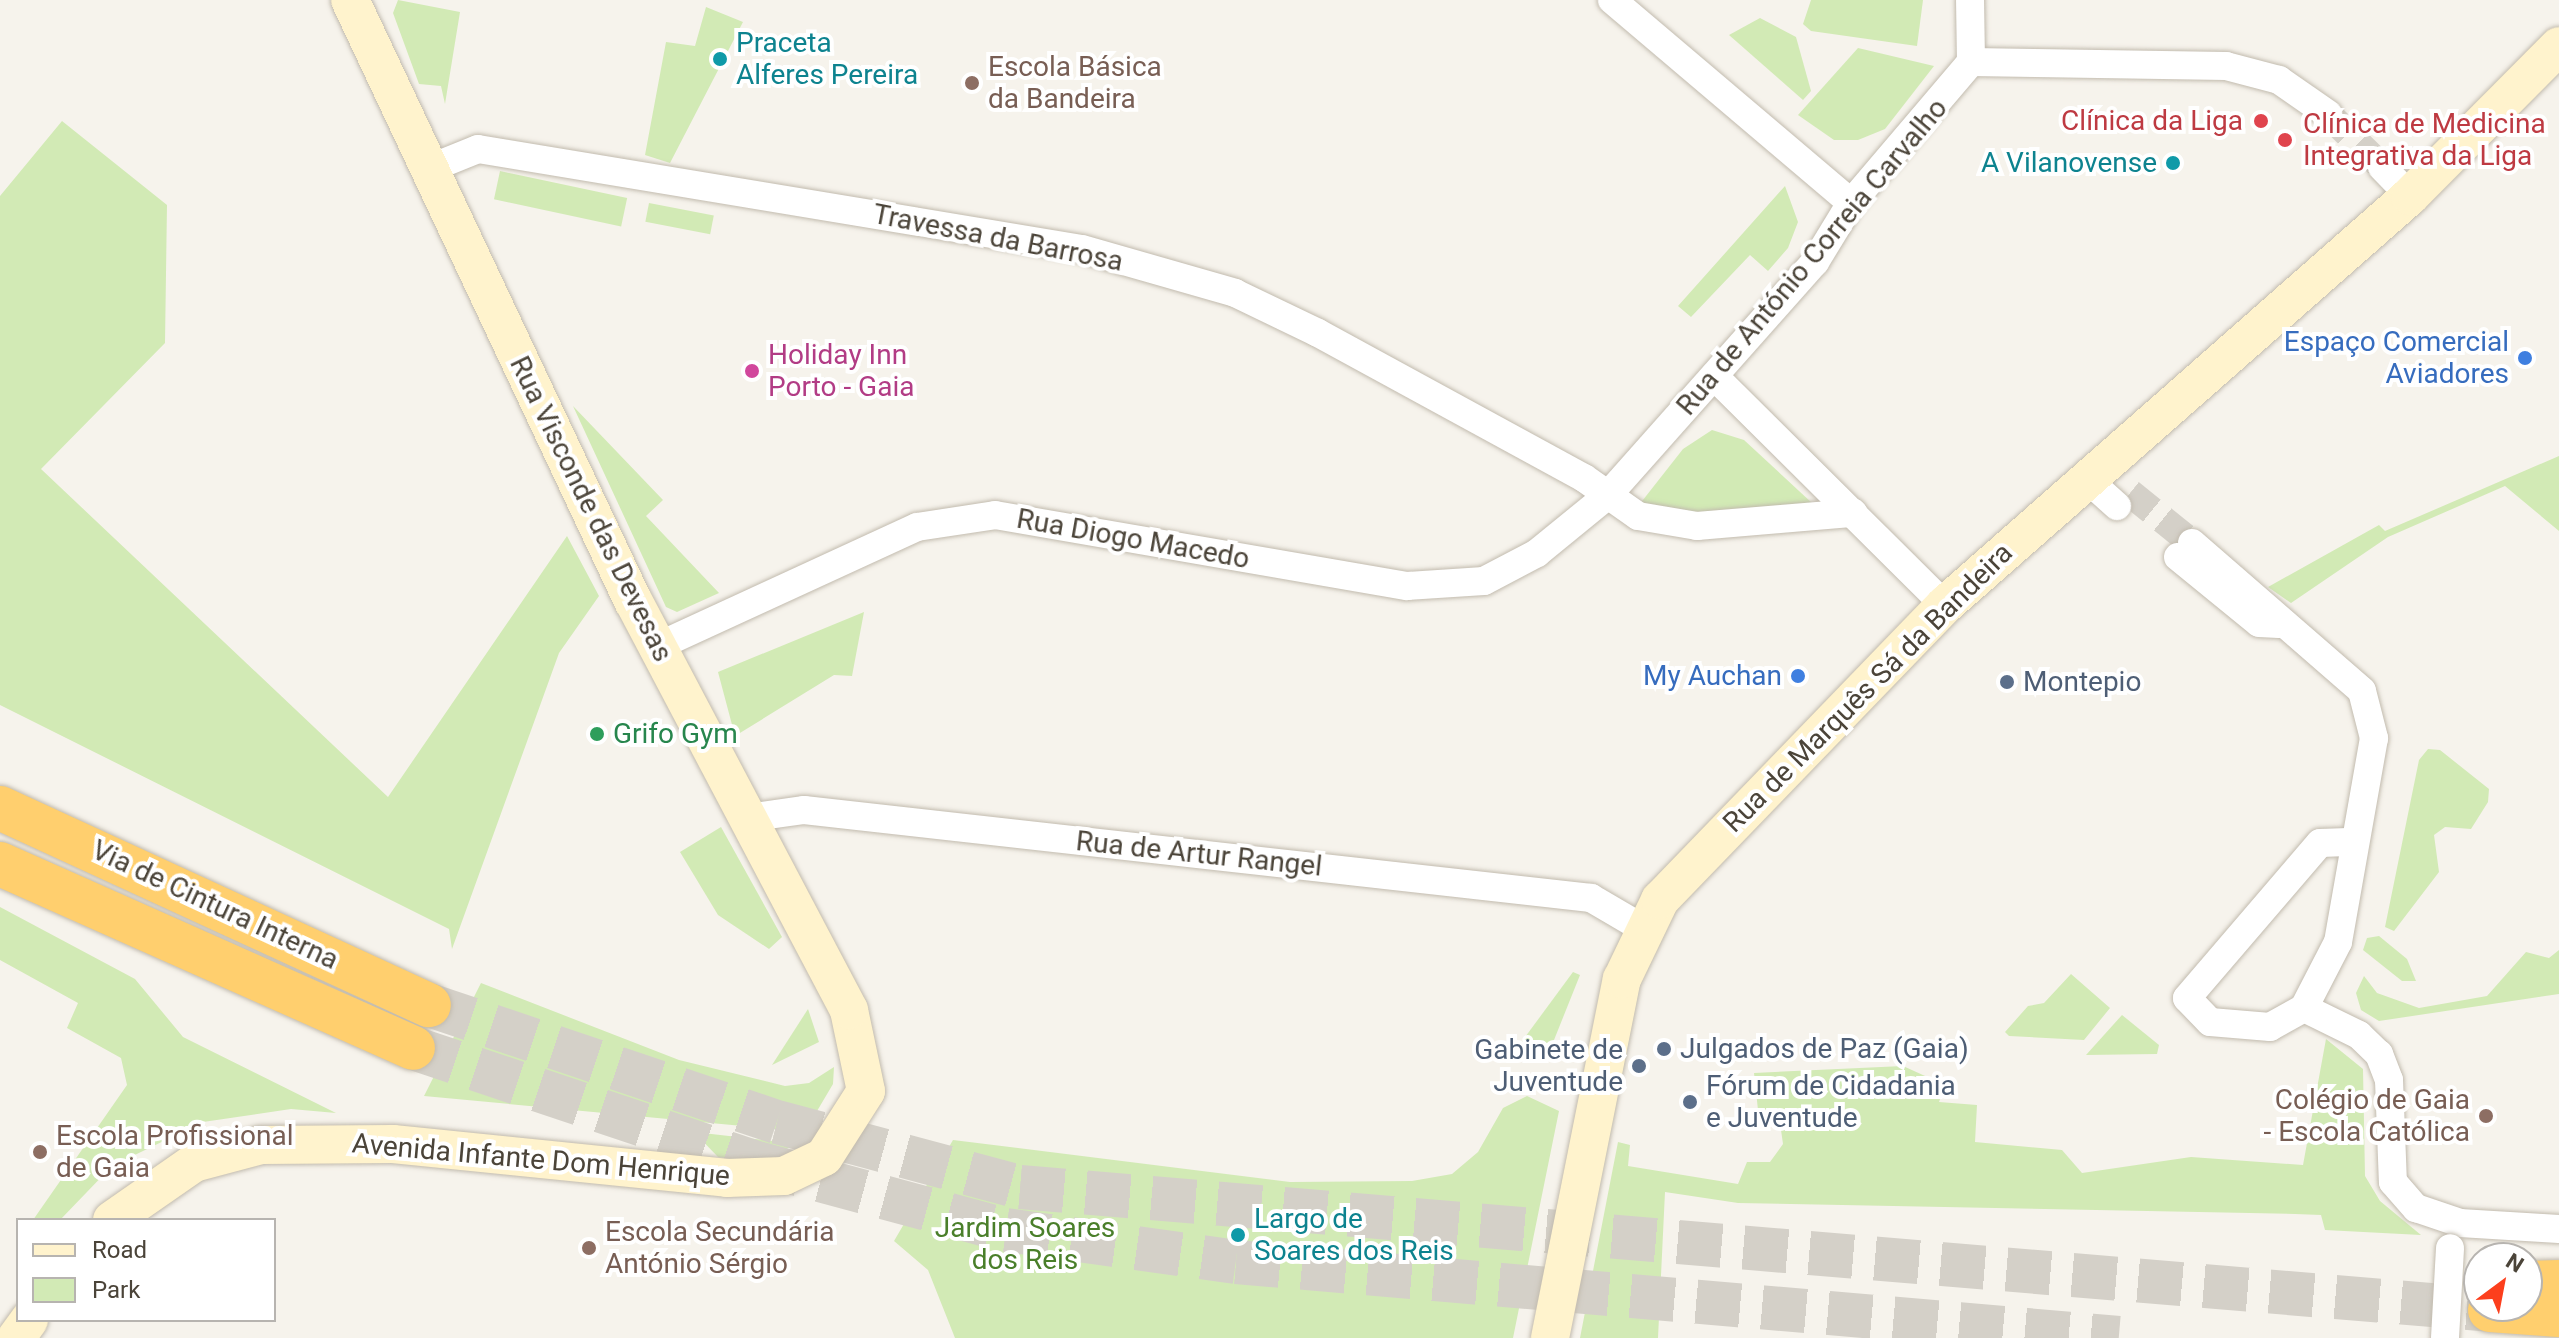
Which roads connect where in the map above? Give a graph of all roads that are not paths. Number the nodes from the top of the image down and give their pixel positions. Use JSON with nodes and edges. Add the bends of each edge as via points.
{"nodes":[{"id":1,"x":350,"y":0,"type":"edge"},
{"id":2,"x":1612,"y":0,"type":"edge"},
{"id":3,"x":1970,"y":0,"type":"edge"},
{"id":4,"x":2559,"y":46,"type":"edge"},
{"id":5,"x":1971,"y":62,"type":"junction"},
{"id":6,"x":2328,"y":114,"type":"tunnel mouth"},
{"id":7,"x":2382,"y":167,"type":"tunnel mouth"},
{"id":8,"x":426,"y":170,"type":"junction"},
{"id":9,"x":2410,"y":196,"type":"junction"},
{"id":10,"x":1851,"y":203,"type":"junction"},
{"id":11,"x":1714,"y":376,"type":"junction"},
{"id":12,"x":2094,"y":474,"type":"junction"},
{"id":13,"x":1608,"y":495,"type":"junction"},
{"id":14,"x":2124,"y":499,"type":"tunnel mouth"},
{"id":15,"x":1853,"y":513,"type":"junction"},
{"id":16,"x":2185,"y":550,"type":"tunnel mouth"},
{"id":17,"x":1945,"y":605,"type":"junction"},
{"id":18,"x":656,"y":647,"type":"junction"},
{"id":19,"x":0,"y":781,"type":"edge"},
{"id":20,"x":0,"y":808,"type":"edge"},
{"id":21,"x":747,"y":818,"type":"junction"},
{"id":22,"x":2355,"y":842,"type":"junction"},
{"id":23,"x":0,"y":864,"type":"edge"},
{"id":24,"x":191,"y":891,"type":"junction"},
{"id":25,"x":1644,"y":929,"type":"junction"},
{"id":26,"x":429,"y":1005,"type":"tunnel mouth"},
{"id":27,"x":2304,"y":1008,"type":"junction"},
{"id":28,"x":849,"y":1010,"type":"joint"},
{"id":29,"x":413,"y":1048,"type":"tunnel mouth"},
{"id":30,"x":115,"y":1218,"type":"edge"},
{"id":31,"x":2559,"y":1229,"type":"edge"},
{"id":32,"x":2455,"y":1236,"type":"junction"},
{"id":33,"x":1550,"y":1338,"type":"edge"},
{"id":34,"x":2445,"y":1338,"type":"edge"}],
"edges":[{"from":1,"to":8,"type":"main road","name":"Rua Visconde das Devesas"},
{"from":2,"to":10,"type":"street"},
{"from":3,"to":5,"type":"street"},
{"from":4,"to":9,"type":"main road","name":"Rua de Marquês Sá da Bandeira"},
{"from":5,"to":6,"type":"street","via":[[2226,66],[2279,80]]},
{"from":5,"to":10,"type":"street","name":"Rua de António Correia Carvalho"},
{"from":7,"to":9,"type":"street"},
{"from":8,"to":13,"type":"street","name":"Travessa da Barrosa","via":[[478,149],[1082,249],[1235,293]]},
{"from":8,"to":18,"type":"main road","name":"Rua Visconde das Devesas"},
{"from":9,"to":12,"type":"main road","name":"Rua de Marquês Sá da Bandeira"},
{"from":10,"to":11,"type":"street","name":"Rua de António Correia Carvalho","via":[[1815,262]]},
{"from":11,"to":13,"type":"street","name":"Rua de António Correia Carvalho"},
{"from":11,"to":15,"type":"street"},
{"from":12,"to":14,"type":"street"},
{"from":12,"to":17,"type":"main road","name":"Rua de Marquês Sá da Bandeira"},
{"from":13,"to":15,"type":"street","name":"Travessa da Barrosa","via":[[1638,516],[1697,526]]},
{"from":13,"to":18,"type":"street","name":"Rua Diogo Macedo","via":[[1537,553],[1484,581],[1407,586],[995,515],[917,527]]},
{"from":15,"to":17,"type":"street"},
{"from":16,"to":22,"type":"street","via":[[2259,623],[2279,624],[2362,691],[2374,738]]},
{"from":17,"to":25,"type":"main road","name":"Rua de Marquês Sá da Bandeira","via":[[1686,870]]},
{"from":18,"to":21,"type":"main road","name":"Rua Visconde das Devesas"},
{"from":19,"to":24,"type":"highway","via":[[106,832]]},
{"from":20,"to":24,"type":"highway","name":"Via de Cintura Interna"},
{"from":21,"to":25,"type":"street","name":"Rua de Artur Rangel","via":[[804,810],[1591,898]]},
{"from":21,"to":28,"type":"main road","name":"Rua Visconde das Devesas"},
{"from":22,"to":27,"type":"street","via":[[2338,942]]},
{"from":22,"to":27,"type":"street","via":[[2320,843],[2187,998],[2210,1022],[2270,1027]]},
{"from":23,"to":29,"type":"highway","name":"Via de Cintura Interna"},
{"from":24,"to":26,"type":"highway","name":"Via de Cintura Interna"},
{"from":25,"to":33,"type":"main road","name":"Rua de Marquês Sá da Bandeira","via":[[1622,979]]},
{"from":27,"to":32,"type":"street","via":[[2359,1035],[2379,1054],[2389,1080],[2393,1182],[2416,1208]]},
{"from":28,"to":30,"type":"main road","name":"Avenida Infante Dom Henrique","via":[[866,1091],[824,1157],[784,1176],[727,1178],[377,1143],[261,1145],[194,1163]]},
{"from":31,"to":32,"type":"street"},
{"from":32,"to":34,"type":"street","bridge":true}]}
